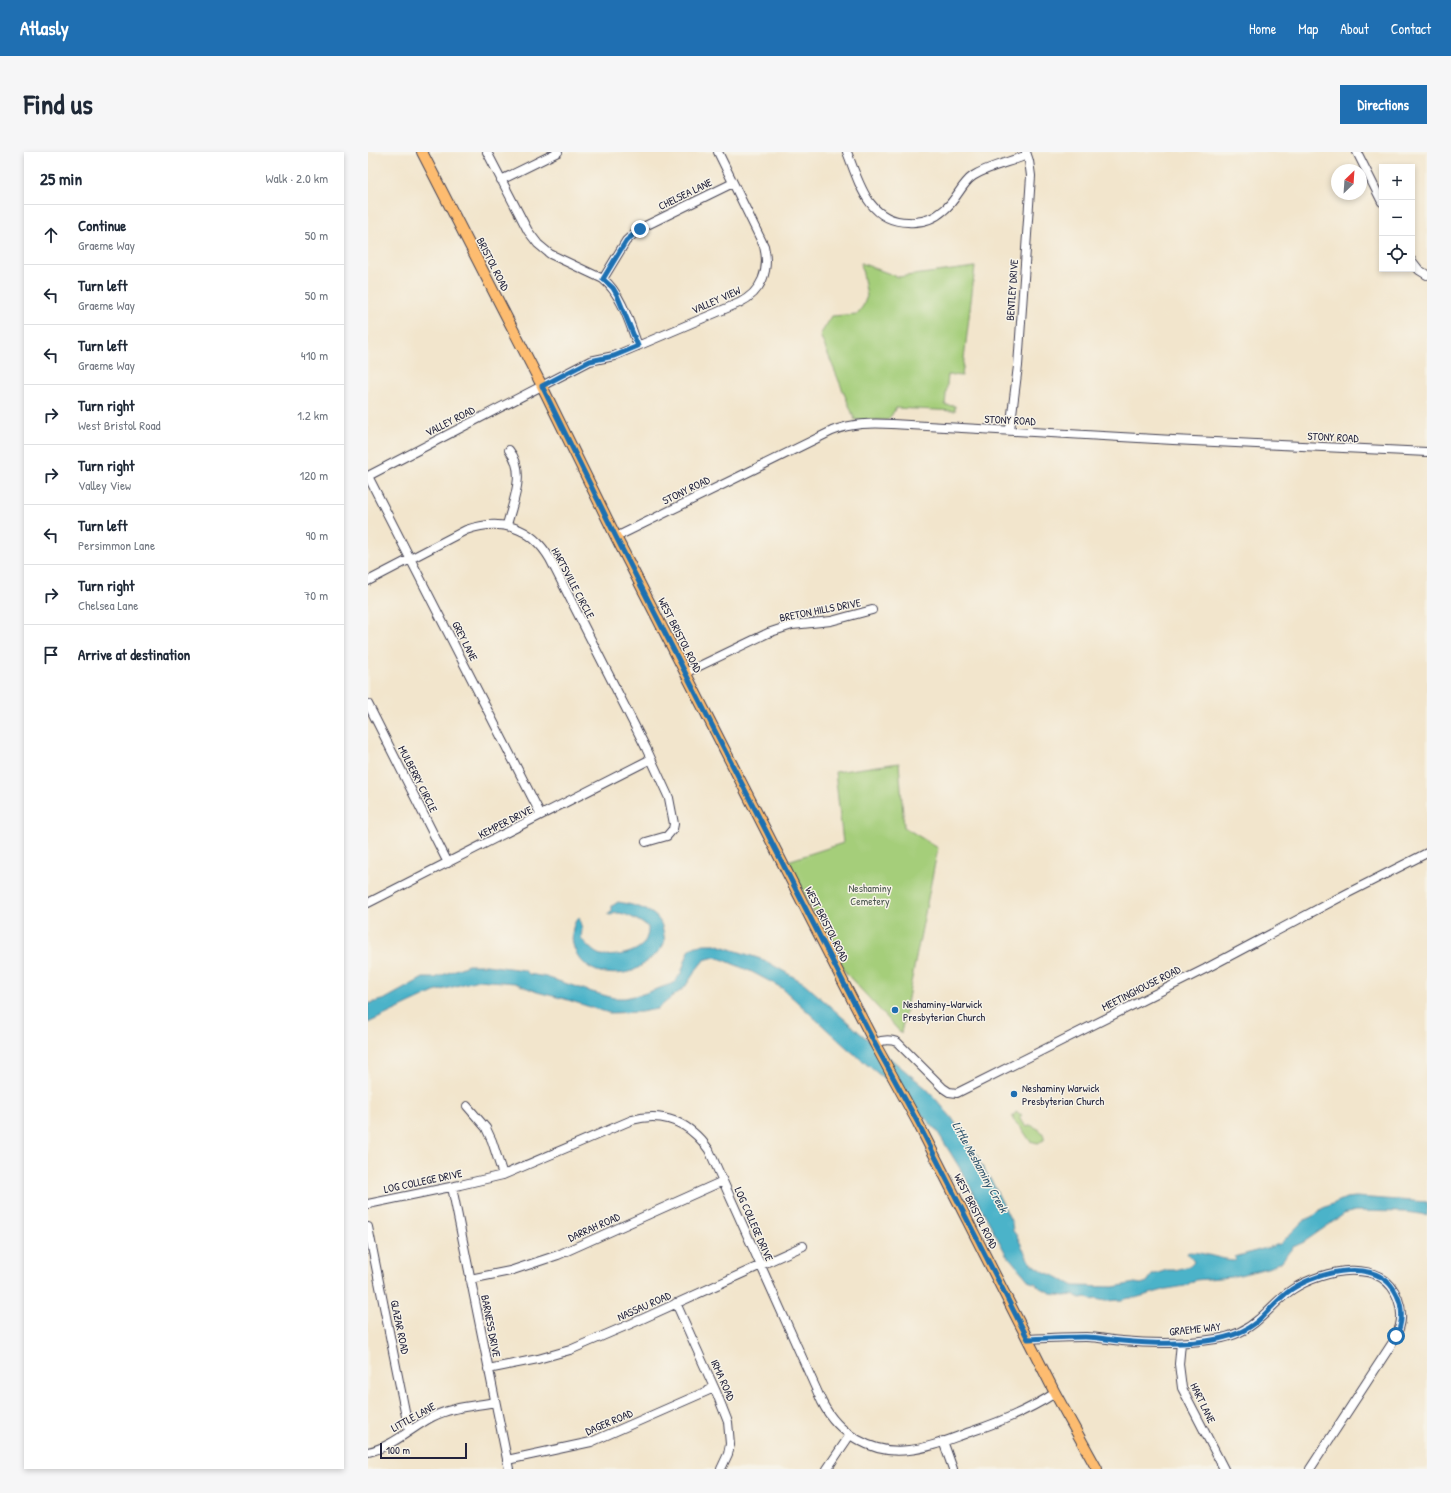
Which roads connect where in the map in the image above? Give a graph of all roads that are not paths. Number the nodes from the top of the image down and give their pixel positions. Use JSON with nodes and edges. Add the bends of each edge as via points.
{"nodes":[{"id":1,"x":422,"y":152,"type":"edge"},
{"id":2,"x":487,"y":152,"type":"edge"},
{"id":3,"x":558,"y":152,"type":"edge"},
{"id":4,"x":718,"y":152,"type":"edge"},
{"id":5,"x":847,"y":152,"type":"edge"},
{"id":6,"x":1357,"y":152,"type":"edge"},
{"id":7,"x":1027,"y":154,"type":"edge"},
{"id":8,"x":502,"y":180,"type":"junction"},
{"id":9,"x":733,"y":183,"type":"junction"},
{"id":10,"x":1381,"y":200,"type":"edge"},
{"id":11,"x":1415,"y":265,"type":"edge"},
{"id":12,"x":1427,"y":275,"type":"edge"},
{"id":13,"x":603,"y":279,"type":"junction"},
{"id":14,"x":638,"y":346,"type":"junction"},
{"id":15,"x":542,"y":386,"type":"junction"},
{"id":16,"x":1010,"y":430,"type":"junction"},
{"id":17,"x":509,"y":450,"type":"dead end"},
{"id":18,"x":1427,"y":452,"type":"edge"},
{"id":19,"x":368,"y":476,"type":"edge"},
{"id":20,"x":507,"y":525,"type":"junction"},
{"id":21,"x":616,"y":537,"type":"junction"},
{"id":22,"x":411,"y":558,"type":"junction"},
{"id":23,"x":368,"y":580,"type":"edge"},
{"id":24,"x":872,"y":610,"type":"dead end"},
{"id":25,"x":685,"y":673,"type":"junction"},
{"id":26,"x":368,"y":704,"type":"edge"},
{"id":27,"x":651,"y":759,"type":"junction"},
{"id":28,"x":541,"y":816,"type":"junction"},
{"id":29,"x":646,"y":842,"type":"dead end"},
{"id":30,"x":1427,"y":853,"type":"edge"},
{"id":31,"x":448,"y":863,"type":"junction"},
{"id":32,"x":368,"y":903,"type":"edge"},
{"id":33,"x":875,"y":1043,"type":"junction"},
{"id":34,"x":467,"y":1106,"type":"dead end"},
{"id":35,"x":503,"y":1174,"type":"junction"},
{"id":36,"x":723,"y":1181,"type":"junction"},
{"id":37,"x":452,"y":1187,"type":"junction"},
{"id":38,"x":368,"y":1204,"type":"edge"},
{"id":39,"x":368,"y":1227,"type":"edge"},
{"id":40,"x":803,"y":1246,"type":"dead end"},
{"id":41,"x":761,"y":1266,"type":"junction"},
{"id":42,"x":470,"y":1279,"type":"junction"},
{"id":43,"x":676,"y":1303,"type":"junction"},
{"id":44,"x":1028,"y":1339,"type":"junction"},
{"id":45,"x":1181,"y":1343,"type":"junction"},
{"id":46,"x":488,"y":1369,"type":"junction"},
{"id":47,"x":714,"y":1388,"type":"junction"},
{"id":48,"x":1055,"y":1393,"type":"junction"},
{"id":49,"x":495,"y":1402,"type":"junction"},
{"id":50,"x":409,"y":1431,"type":"junction"},
{"id":51,"x":850,"y":1435,"type":"junction"},
{"id":52,"x":943,"y":1441,"type":"junction"},
{"id":53,"x":368,"y":1452,"type":"edge"},
{"id":54,"x":507,"y":1460,"type":"junction"},
{"id":55,"x":508,"y":1469,"type":"edge"},
{"id":56,"x":721,"y":1469,"type":"edge"},
{"id":57,"x":827,"y":1469,"type":"edge"},
{"id":58,"x":952,"y":1469,"type":"edge"},
{"id":59,"x":1097,"y":1469,"type":"edge"},
{"id":60,"x":1224,"y":1469,"type":"edge"},
{"id":61,"x":1310,"y":1469,"type":"edge"}],
"edges":[{"from":1,"to":15,"type":"main road","name":"BRISTOL ROAD"},
{"from":2,"to":8,"type":"street"},
{"from":3,"to":8,"type":"street"},
{"from":4,"to":9,"type":"street","name":"VALLEY VIEW"},
{"from":5,"to":7,"type":"street","via":[[862,192],[872,206],[889,218],[914,223],[942,212],[974,175]]},
{"from":6,"to":10,"type":"street"},
{"from":7,"to":16,"type":"street","name":"BENTLEY DRIVE","via":[[1031,176],[1018,366]]},
{"from":8,"to":13,"type":"street","via":[[528,231],[538,244],[550,254]]},
{"from":9,"to":13,"type":"street","name":"CHELSEA LANE","via":[[636,231],[626,241]]},
{"from":9,"to":14,"type":"street","name":"VALLEY VIEW","via":[[764,246],[766,271],[760,286],[744,301]]},
{"from":11,"to":12,"type":"street"},
{"from":13,"to":14,"type":"street","via":[[617,295]]},
{"from":14,"to":15,"type":"street","name":"VALLEY VIEW","via":[[614,356],[590,361]]},
{"from":15,"to":19,"type":"street","name":"VALLEY ROAD"},
{"from":15,"to":21,"type":"main road","name":"WEST BRISTOL ROAD"},
{"from":16,"to":18,"type":"street","name":"STONY ROAD","via":[[1179,441]]},
{"from":16,"to":21,"type":"street","name":"STONY ROAD","via":[[874,423],[847,426]]},
{"from":17,"to":20,"type":"street","via":[[517,466],[519,478]]},
{"from":19,"to":22,"type":"street","name":"GREY LANE"},
{"from":20,"to":22,"type":"street","name":"HARTSVILLE CIRCLE","via":[[484,524],[470,528]]},
{"from":20,"to":27,"type":"street","name":"HARTSVILLE CIRCLE","via":[[528,535],[546,552]]},
{"from":21,"to":25,"type":"main road","name":"WEST BRISTOL ROAD"},
{"from":22,"to":23,"type":"street"},
{"from":22,"to":28,"type":"street","name":"GREY LANE"},
{"from":24,"to":25,"type":"street","name":"BRETON HILLS DRIVE","via":[[831,621],[780,628]]},
{"from":25,"to":33,"type":"main road","name":"WEST BRISTOL ROAD"},
{"from":26,"to":31,"type":"street","name":"MULBERRY CIRCLE"},
{"from":27,"to":28,"type":"street","name":"KEMPER DRIVE"},
{"from":27,"to":29,"type":"street","name":"HARTSVILLE CIRCLE","via":[[669,798],[674,824],[667,836]]},
{"from":28,"to":31,"type":"street","name":"KEMPER DRIVE"},
{"from":30,"to":33,"type":"street","name":"MEETINGHOUSE ROAD","via":[[1205,969],[957,1093],[943,1088],[897,1042],[886,1040]]},
{"from":31,"to":32,"type":"street","name":"KEMPER DRIVE"},
{"from":33,"to":44,"type":"main road","name":"WEST BRISTOL ROAD"},
{"from":34,"to":35,"type":"street","via":[[486,1128]]},
{"from":35,"to":36,"type":"street","name":"LOG COLLEGE DRIVE","via":[[632,1120],[653,1117],[679,1123],[697,1135],[709,1150]]},
{"from":35,"to":37,"type":"street","name":"LOG COLLEGE DRIVE"},
{"from":36,"to":41,"type":"street","name":"LOG COLLEGE DRIVE"},
{"from":36,"to":42,"type":"street","name":"DARRAH ROAD","via":[[558,1255],[510,1271]]},
{"from":37,"to":38,"type":"street","name":"LOG COLLEGE DRIVE"},
{"from":37,"to":42,"type":"street","name":"BARNESS DRIVE"},
{"from":39,"to":50,"type":"street","name":"GLAZAR ROAD"},
{"from":40,"to":41,"type":"street","name":"NASSAU ROAD"},
{"from":41,"to":43,"type":"street","name":"NASSAU ROAD"},
{"from":41,"to":51,"type":"street","name":"LOG COLLEGE DRIVE","via":[[824,1408]]},
{"from":42,"to":46,"type":"street","name":"BARNESS DRIVE"},
{"from":43,"to":46,"type":"street","name":"NASSAU ROAD","via":[[570,1350]]},
{"from":43,"to":47,"type":"street","name":"IRMA ROAD"},
{"from":44,"to":45,"type":"street","name":"GRAEME WAY","via":[[1086,1337]]},
{"from":44,"to":48,"type":"main road","name":"WEST BRISTOL ROAD"},
{"from":45,"to":60,"type":"street","name":"HART LANE","via":[[1179,1364],[1182,1388]]},
{"from":45,"to":61,"type":"street","name":"GRAEME WAY","via":[[1218,1339],[1236,1334],[1258,1321],[1291,1290],[1314,1278],[1366,1271],[1377,1274],[1389,1283],[1400,1305],[1401,1325]]},
{"from":46,"to":49,"type":"street","name":"BARNESS DRIVE"},
{"from":47,"to":54,"type":"street","name":"DAGER ROAD","via":[[591,1442]]},
{"from":47,"to":56,"type":"street","name":"IRMA ROAD","via":[[726,1415],[730,1432],[728,1454]]},
{"from":48,"to":52,"type":"street","name":"LOG COLLEGE DRIVE","via":[[1021,1413]]},
{"from":48,"to":59,"type":"main road","name":"WEST BRISTOL ROAD"},
{"from":49,"to":50,"type":"street","name":"LITTLE LANE","via":[[444,1412]]},
{"from":49,"to":54,"type":"street","name":"BARNESS DRIVE"},
{"from":50,"to":53,"type":"street","name":"LITTLE LANE","via":[[381,1448]]},
{"from":51,"to":52,"type":"street","name":"LOG COLLEGE DRIVE","via":[[866,1444],[897,1451],[919,1449]]},
{"from":51,"to":57,"type":"street"},
{"from":52,"to":58,"type":"street"},
{"from":54,"to":55,"type":"street","name":"BARNESS DRIVE"}]}
